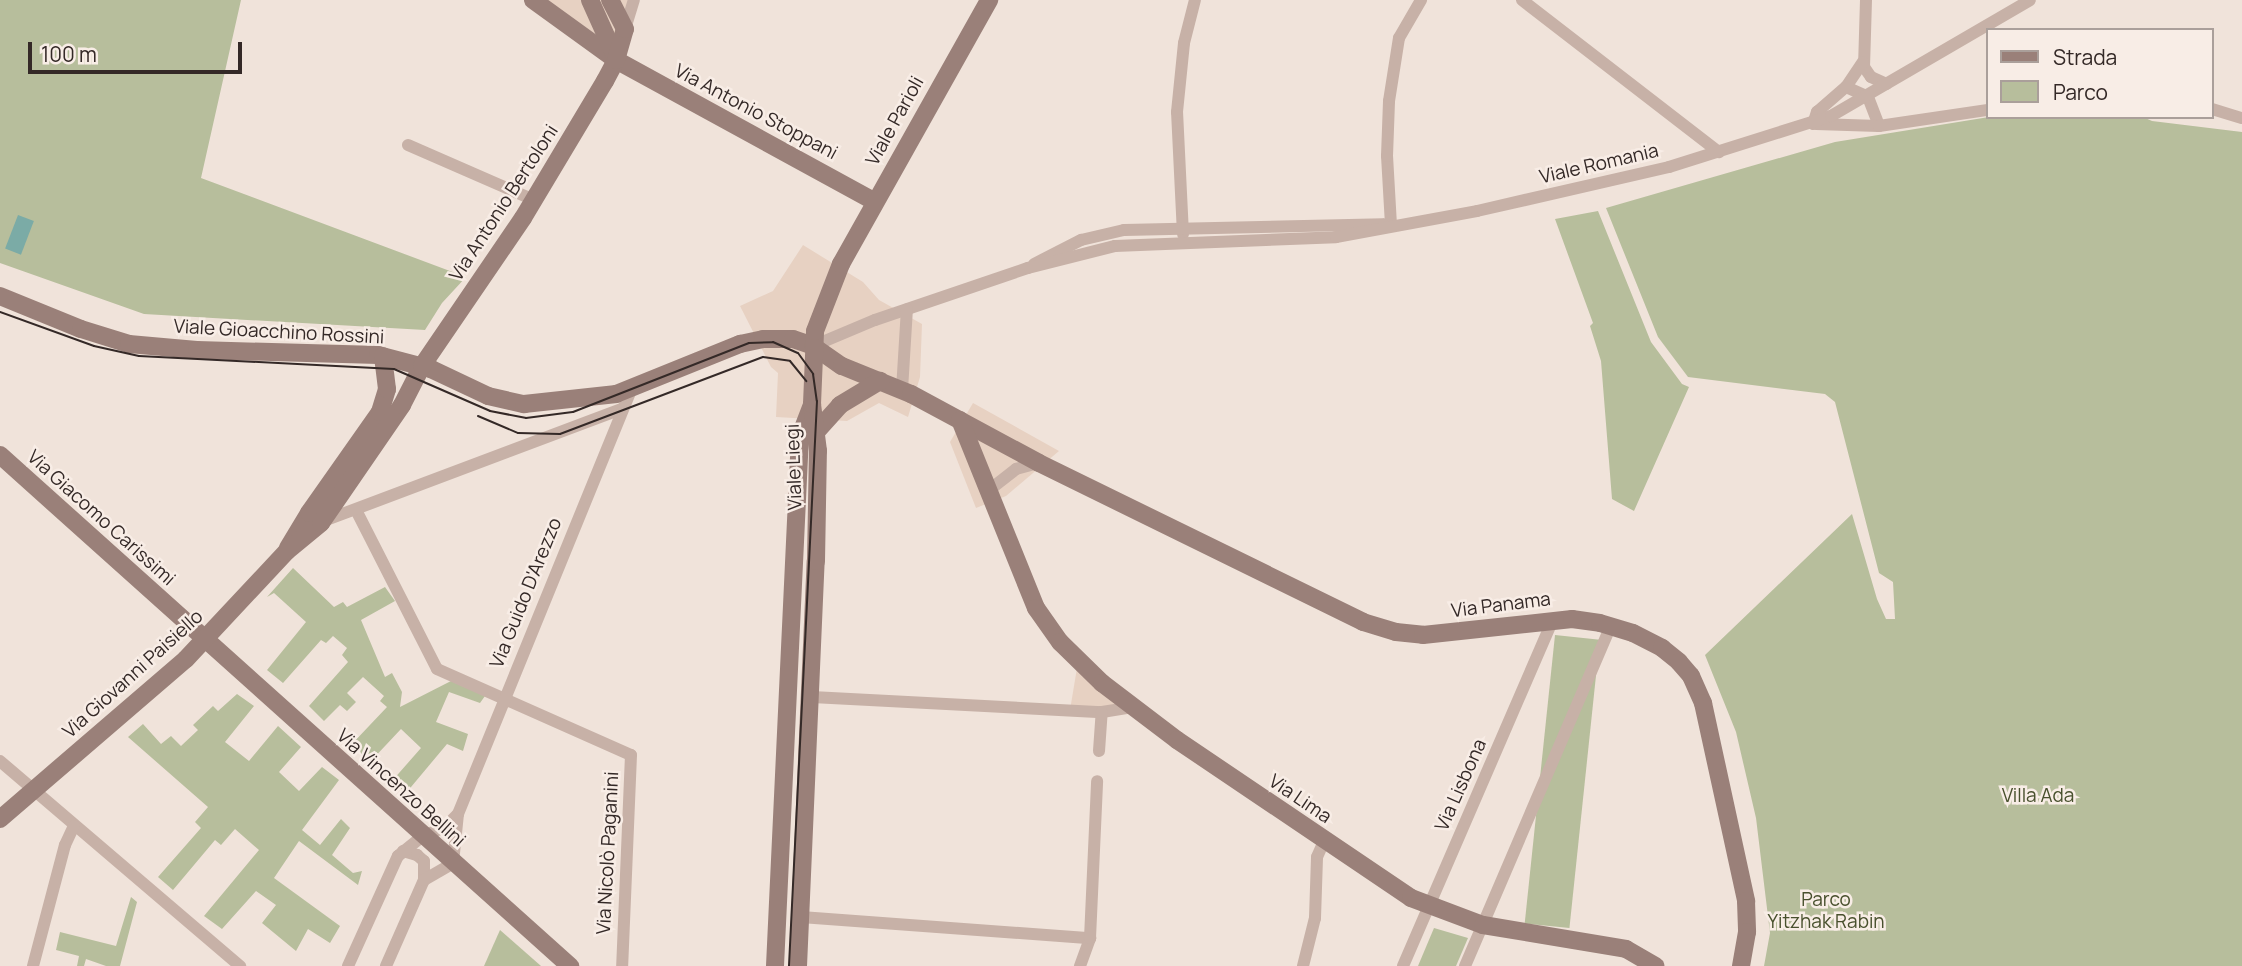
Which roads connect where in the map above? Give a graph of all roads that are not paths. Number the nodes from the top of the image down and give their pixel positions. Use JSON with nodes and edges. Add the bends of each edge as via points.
{"nodes":[{"id":1,"x":533,"y":0,"type":"edge"},
{"id":2,"x":590,"y":0,"type":"edge"},
{"id":3,"x":610,"y":0,"type":"edge"},
{"id":4,"x":634,"y":0,"type":"edge"},
{"id":5,"x":989,"y":0,"type":"edge"},
{"id":6,"x":1195,"y":0,"type":"edge"},
{"id":7,"x":1421,"y":0,"type":"edge"},
{"id":8,"x":1522,"y":0,"type":"edge"},
{"id":9,"x":1866,"y":0,"type":"edge"},
{"id":10,"x":2030,"y":0,"type":"edge"},
{"id":11,"x":625,"y":29,"type":"junction"},
{"id":12,"x":616,"y":60,"type":"junction"},
{"id":13,"x":1863,"y":62,"type":"junction"},
{"id":14,"x":1887,"y":83,"type":"junction"},
{"id":15,"x":1846,"y":87,"type":"junction"},
{"id":16,"x":1867,"y":96,"type":"junction"},
{"id":17,"x":1986,"y":110,"type":"edge"},
{"id":18,"x":2214,"y":110,"type":"edge"},
{"id":19,"x":2242,"y":118,"type":"edge"},
{"id":20,"x":1813,"y":124,"type":"junction"},
{"id":21,"x":1879,"y":126,"type":"junction"},
{"id":22,"x":408,"y":145,"type":"dead end"},
{"id":23,"x":1719,"y":152,"type":"junction"},
{"id":24,"x":534,"y":200,"type":"junction"},
{"id":25,"x":875,"y":202,"type":"junction"},
{"id":26,"x":1391,"y":225,"type":"junction"},
{"id":27,"x":1182,"y":226,"type":"junction"},
{"id":28,"x":1183,"y":241,"type":"junction"},
{"id":29,"x":1028,"y":268,"type":"junction"},
{"id":30,"x":0,"y":296,"type":"edge"},
{"id":31,"x":907,"y":309,"type":"junction"},
{"id":32,"x":813,"y":346,"type":"junction"},
{"id":33,"x":383,"y":356,"type":"junction"},
{"id":34,"x":422,"y":366,"type":"junction"},
{"id":35,"x":892,"y":386,"type":"junction"},
{"id":36,"x":632,"y":387,"type":"junction"},
{"id":37,"x":812,"y":404,"type":"junction"},
{"id":38,"x":622,"y":409,"type":"junction"},
{"id":39,"x":960,"y":419,"type":"junction"},
{"id":40,"x":816,"y":432,"type":"junction"},
{"id":41,"x":0,"y":455,"type":"edge"},
{"id":42,"x":1039,"y":463,"type":"junction"},
{"id":43,"x":988,"y":491,"type":"junction"},
{"id":44,"x":356,"y":510,"type":"junction"},
{"id":45,"x":321,"y":523,"type":"junction"},
{"id":46,"x":287,"y":551,"type":"junction"},
{"id":47,"x":1553,"y":619,"type":"junction"},
{"id":48,"x":1611,"y":625,"type":"junction"},
{"id":49,"x":205,"y":639,"type":"junction"},
{"id":50,"x":812,"y":697,"type":"junction"},
{"id":51,"x":505,"y":698,"type":"junction"},
{"id":52,"x":1133,"y":707,"type":"junction"},
{"id":53,"x":1102,"y":712,"type":"junction"},
{"id":54,"x":1099,"y":751,"type":"dead end"},
{"id":55,"x":0,"y":761,"type":"edge"},
{"id":56,"x":1097,"y":781,"type":"dead end"},
{"id":57,"x":34,"y":792,"type":"junction"},
{"id":58,"x":458,"y":814,"type":"junction"},
{"id":59,"x":0,"y":819,"type":"edge"},
{"id":60,"x":74,"y":826,"type":"junction"},
{"id":61,"x":423,"y":836,"type":"junction"},
{"id":62,"x":1324,"y":841,"type":"junction"},
{"id":63,"x":403,"y":851,"type":"junction"},
{"id":64,"x":453,"y":863,"type":"junction"},
{"id":65,"x":424,"y":880,"type":"junction"},
{"id":66,"x":1429,"y":907,"type":"junction"},
{"id":67,"x":800,"y":917,"type":"junction"},
{"id":68,"x":1483,"y":925,"type":"junction"},
{"id":69,"x":1090,"y":938,"type":"junction"},
{"id":70,"x":33,"y":966,"type":"edge"},
{"id":71,"x":240,"y":966,"type":"edge"},
{"id":72,"x":348,"y":966,"type":"edge"},
{"id":73,"x":386,"y":966,"type":"edge"},
{"id":74,"x":570,"y":966,"type":"edge"},
{"id":75,"x":622,"y":966,"type":"edge"},
{"id":76,"x":775,"y":966,"type":"edge"},
{"id":77,"x":798,"y":966,"type":"edge"},
{"id":78,"x":1080,"y":966,"type":"edge"},
{"id":79,"x":1303,"y":966,"type":"edge"},
{"id":80,"x":1404,"y":966,"type":"edge"},
{"id":81,"x":1465,"y":966,"type":"edge"},
{"id":82,"x":1657,"y":966,"type":"edge"},
{"id":83,"x":1741,"y":966,"type":"edge"}],
"edges":[{"from":1,"to":12,"type":"street","name":"Via Antonio Stoppani"},
{"from":2,"to":12,"type":"street"},
{"from":3,"to":11,"type":"street"},
{"from":4,"to":11,"type":"street"},
{"from":5,"to":25,"type":"street","name":"Viale Parioli"},
{"from":6,"to":27,"type":"street","via":[[1178,93]]},
{"from":7,"to":26,"type":"street","via":[[1399,38],[1389,101]]},
{"from":8,"to":23,"type":"street"},
{"from":9,"to":13,"type":"street"},
{"from":10,"to":14,"type":"street"},
{"from":11,"to":12,"type":"street","name":"Via Antonio Bertoloni"},
{"from":12,"to":24,"type":"street","name":"Via Antonio Bertoloni"},
{"from":12,"to":25,"type":"street","name":"Via Antonio Stoppani"},
{"from":13,"to":14,"type":"street","via":[[1869,75]]},
{"from":13,"to":15,"type":"street"},
{"from":14,"to":16,"type":"street"},
{"from":15,"to":16,"type":"street"},
{"from":15,"to":20,"type":"street","via":[[1817,112]]},
{"from":16,"to":20,"type":"street"},
{"from":16,"to":21,"type":"street"},
{"from":17,"to":21,"type":"street"},
{"from":18,"to":19,"type":"street"},
{"from":20,"to":21,"type":"street"},
{"from":20,"to":23,"type":"street","name":"Viale Romania"},
{"from":22,"to":24,"type":"street"},
{"from":23,"to":26,"type":"street","name":"Viale Romania","via":[[1596,186]]},
{"from":24,"to":34,"type":"street","name":"Via Antonio Bertoloni"},
{"from":25,"to":32,"type":"street","name":"Viale Parioli","via":[[841,264]]},
{"from":26,"to":27,"type":"street","name":"Viale Romania"},
{"from":26,"to":28,"type":"street","name":"Viale Romania","via":[[1336,237]]},
{"from":27,"to":28,"type":"street"},
{"from":27,"to":29,"type":"street","name":"Viale Romania","via":[[1096,235]]},
{"from":28,"to":29,"type":"street","name":"Viale Romania","via":[[1115,246]]},
{"from":29,"to":31,"type":"street","name":"Viale Romania"},
{"from":30,"to":33,"type":"street","name":"Viale Gioacchino Rossini","via":[[101,336],[145,346]]},
{"from":31,"to":32,"type":"street","name":"Viale Romania"},
{"from":31,"to":35,"type":"street"},
{"from":32,"to":35,"type":"street","name":"Via Panama","via":[[833,362]]},
{"from":32,"to":36,"type":"street","name":"Viale Gioacchino Rossini","via":[[783,338],[756,340]]},
{"from":32,"to":37,"type":"street","name":"Viale Parioli"},
{"from":33,"to":34,"type":"street","name":"Viale Gioacchino Rossini"},
{"from":33,"to":46,"type":"street","name":"Via Giovanni Paisiello","via":[[387,388],[380,412],[300,525]]},
{"from":34,"to":36,"type":"street","name":"Viale Gioacchino Rossini","via":[[488,396],[519,404],[616,394]]},
{"from":34,"to":45,"type":"street","name":"Via Giovanni Paisiello","via":[[402,405]]},
{"from":35,"to":39,"type":"street","name":"Via Panama"},
{"from":35,"to":40,"type":"street","via":[[840,405]]},
{"from":36,"to":38,"type":"street","name":"Via Guido D'Arezzo"},
{"from":37,"to":40,"type":"street","name":"Viale Liegi"},
{"from":37,"to":76,"type":"street","name":"Viale Liegi","via":[[800,436]]},
{"from":38,"to":44,"type":"street"},
{"from":38,"to":51,"type":"street","name":"Via Guido D'Arezzo"},
{"from":39,"to":42,"type":"street","name":"Via Panama"},
{"from":39,"to":43,"type":"street","name":"Via Lima"},
{"from":40,"to":50,"type":"street","name":"Viale Liegi"},
{"from":41,"to":49,"type":"street","name":"Via Giacomo Carissimi"},
{"from":42,"to":43,"type":"street","via":[[1016,469]]},
{"from":42,"to":47,"type":"street","name":"Via Panama","via":[[1332,608],[1384,629],[1423,635]]},
{"from":43,"to":52,"type":"street","name":"Via Lima","via":[[1042,619],[1084,668]]},
{"from":44,"to":45,"type":"street"},
{"from":44,"to":51,"type":"street","via":[[437,669]]},
{"from":45,"to":46,"type":"street","name":"Via Giovanni Paisiello"},
{"from":46,"to":49,"type":"street","name":"Via Giovanni Paisiello"},
{"from":47,"to":48,"type":"street","name":"Via Panama"},
{"from":47,"to":66,"type":"street","name":"Via Lisbona"},
{"from":48,"to":68,"type":"street"},
{"from":48,"to":83,"type":"street","name":"Via Panama","via":[[1662,648],[1688,671],[1698,689],[1746,901]]},
{"from":49,"to":57,"type":"street","name":"Via Giovanni Paisiello"},
{"from":49,"to":61,"type":"street","name":"Via Vincenzo Bellini"},
{"from":50,"to":53,"type":"street"},
{"from":50,"to":67,"type":"street","name":"Viale Liegi"},
{"from":51,"to":58,"type":"street","name":"Via Guido D'Arezzo"},
{"from":51,"to":75,"type":"street","name":"Via Nicolò Paganini","via":[[631,755]]},
{"from":52,"to":53,"type":"street"},
{"from":52,"to":62,"type":"street","name":"Via Lima"},
{"from":53,"to":54,"type":"street"},
{"from":55,"to":57,"type":"street"},
{"from":56,"to":69,"type":"street"},
{"from":57,"to":59,"type":"street","name":"Via Giovanni Paisiello"},
{"from":57,"to":60,"type":"street"},
{"from":58,"to":61,"type":"street","via":[[442,829]]},
{"from":58,"to":64,"type":"street","name":"Via Guido D'Arezzo"},
{"from":60,"to":70,"type":"street"},
{"from":60,"to":71,"type":"street"},
{"from":61,"to":63,"type":"street"},
{"from":61,"to":64,"type":"street","name":"Via Vincenzo Bellini"},
{"from":62,"to":66,"type":"street","name":"Via Lima"},
{"from":62,"to":79,"type":"street","via":[[1317,857],[1315,918]]},
{"from":63,"to":65,"type":"street","via":[[424,861]]},
{"from":63,"to":72,"type":"street"},
{"from":64,"to":65,"type":"street"},
{"from":64,"to":74,"type":"street","name":"Via Vincenzo Bellini"},
{"from":65,"to":73,"type":"street"},
{"from":66,"to":68,"type":"street","name":"Via Lima"},
{"from":66,"to":80,"type":"street","name":"Via Lisbona"},
{"from":67,"to":69,"type":"street"},
{"from":67,"to":77,"type":"street","name":"Viale Liegi"},
{"from":68,"to":81,"type":"street"},
{"from":68,"to":82,"type":"street","name":"Via Lima","via":[[1626,949]]},
{"from":69,"to":78,"type":"street"}]}
